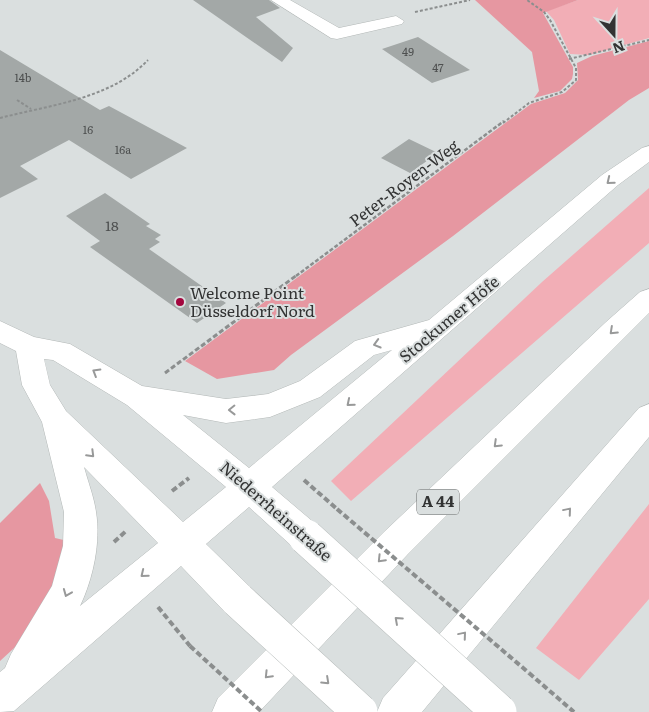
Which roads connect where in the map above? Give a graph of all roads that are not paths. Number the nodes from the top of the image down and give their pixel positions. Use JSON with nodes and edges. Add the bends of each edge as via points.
{"nodes":[{"id":1,"x":279,"y":0,"type":"edge"},
{"id":2,"x":396,"y":21,"type":"road end"},
{"id":3,"x":649,"y":152,"type":"edge"},
{"id":4,"x":649,"y":298,"type":"edge"},
{"id":5,"x":441,"y":327,"type":"junction"},
{"id":6,"x":0,"y":331,"type":"edge"},
{"id":7,"x":29,"y":346,"type":"junction"},
{"id":8,"x":137,"y":397,"type":"junction"},
{"id":9,"x":649,"y":416,"type":"edge"},
{"id":10,"x":56,"y":419,"type":"junction"},
{"id":11,"x":250,"y":488,"type":"junction"},
{"id":12,"x":182,"y":544,"type":"junction"},
{"id":13,"x":7,"y":692,"type":"edge"},
{"id":14,"x":232,"y":712,"type":"edge"},
{"id":15,"x":360,"y":712,"type":"edge"},
{"id":16,"x":397,"y":712,"type":"edge"},
{"id":17,"x":500,"y":712,"type":"edge"}],
"edges":[{"from":1,"to":2,"type":"main road","via":[[337,34]]},
{"from":3,"to":5,"type":"main road","name":"Stockumer Höfe","one_way":true,"via":[[610,180]]},
{"from":4,"to":14,"type":"main road","number":"A 44","one_way":true,"via":[[403,536]]},
{"from":5,"to":8,"type":"main road","one_way":true,"via":[[365,348],[310,389],[270,405],[226,411]]},
{"from":5,"to":11,"type":"main road","name":"Stockumer Höfe","one_way":true},
{"from":6,"to":7,"type":"main road","name":"Niederrheinstraße"},
{"from":8,"to":7,"type":"main road","name":"Niederrheinstraße","one_way":true,"via":[[60,351]]},
{"from":7,"to":10,"type":"main road","via":[[31,375],[37,392]]},
{"from":8,"to":11,"type":"main road","name":"Niederrheinstraße"},
{"from":16,"to":9,"type":"main road","one_way":true},
{"from":10,"to":12,"type":"main road","one_way":true},
{"from":10,"to":13,"type":"main road","one_way":true,"via":[[80,512],[80,546],[68,593]]},
{"from":11,"to":12,"type":"main road","name":"Stockumer Höfe"},
{"from":17,"to":11,"type":"main road","name":"Niederrheinstraße","one_way":true,"bridge":true},
{"from":12,"to":13,"type":"main road","name":"Stockumer Höfe","one_way":true},
{"from":12,"to":15,"type":"main road","one_way":true,"bridge":true}]}
